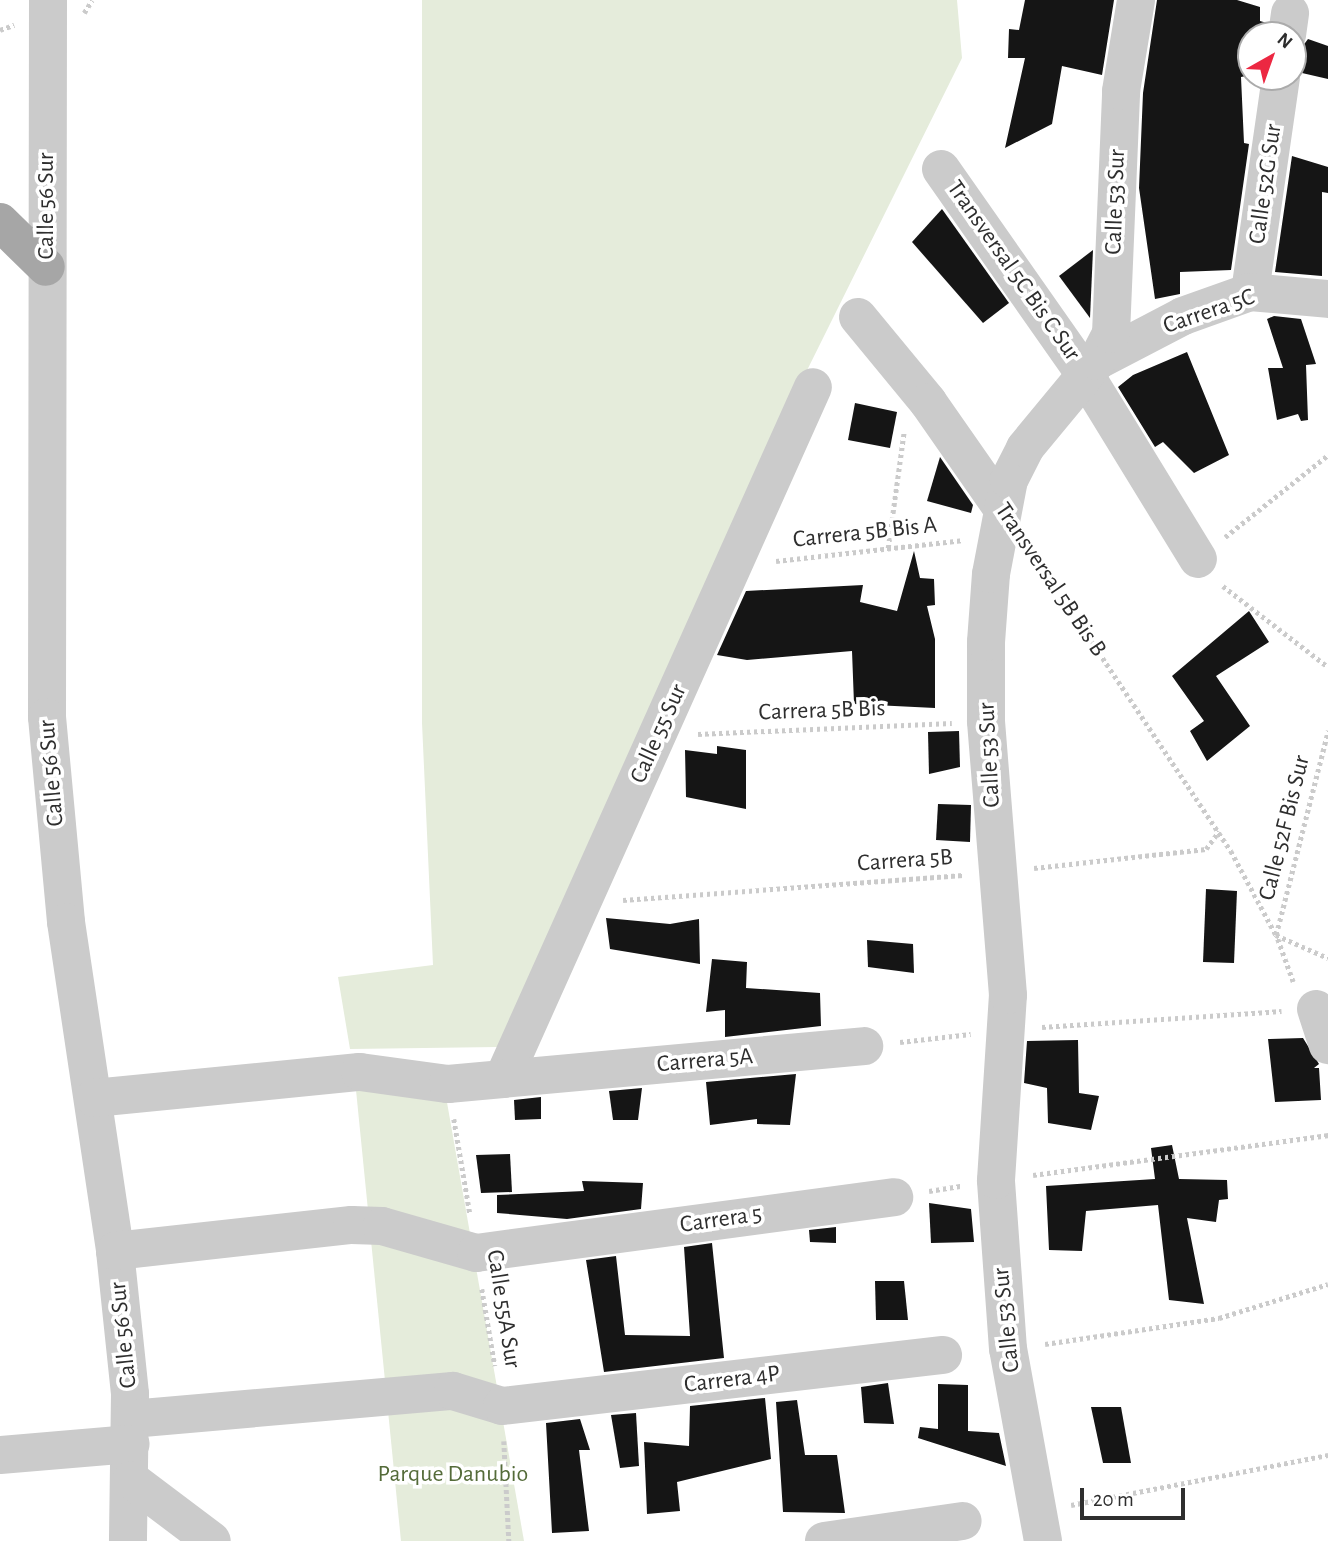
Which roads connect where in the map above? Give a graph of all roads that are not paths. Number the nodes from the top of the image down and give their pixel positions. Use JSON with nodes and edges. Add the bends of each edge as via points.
{"nodes":[{"id":1,"x":48,"y":0,"type":"edge"},
{"id":2,"x":1136,"y":0,"type":"edge"},
{"id":3,"x":1279,"y":91,"type":"edge"},
{"id":4,"x":941,"y":169,"type":"dead end"},
{"id":5,"x":0,"y":222,"type":"edge"},
{"id":6,"x":46,"y":267,"type":"junction"},
{"id":7,"x":1250,"y":292,"type":"junction"},
{"id":8,"x":1328,"y":299,"type":"edge"},
{"id":9,"x":858,"y":317,"type":"dead end"},
{"id":10,"x":1090,"y":367,"type":"junction"},
{"id":11,"x":813,"y":387,"type":"dead end"},
{"id":12,"x":1000,"y":522,"type":"junction"},
{"id":13,"x":1198,"y":559,"type":"road end"},
{"id":14,"x":1316,"y":1009,"type":"road end"},
{"id":15,"x":1328,"y":1045,"type":"edge"},
{"id":16,"x":864,"y":1046,"type":"road end"},
{"id":17,"x":503,"y":1079,"type":"junction"},
{"id":18,"x":94,"y":1098,"type":"junction"},
{"id":19,"x":894,"y":1197,"type":"road end"},
{"id":20,"x":116,"y":1251,"type":"junction"},
{"id":21,"x":943,"y":1355,"type":"dead end"},
{"id":22,"x":131,"y":1448,"type":"junction"},
{"id":23,"x":0,"y":1455,"type":"edge"},
{"id":24,"x":963,"y":1521,"type":"dead end"},
{"id":25,"x":1039,"y":1527,"type":"edge"},
{"id":26,"x":128,"y":1541,"type":"edge"},
{"id":27,"x":212,"y":1541,"type":"edge"},
{"id":28,"x":824,"y":1541,"type":"edge"}],
"edges":[{"from":1,"to":6,"type":"street","name":"Calle 56 Sur"},
{"from":2,"to":10,"type":"street","name":"Calle 53 Sur","via":[[1121,91],[1111,334]]},
{"from":3,"to":7,"type":"street","name":"Calle 52G Sur"},
{"from":4,"to":10,"type":"street","name":"Transversal 5C Bis C Sur"},
{"from":5,"to":6,"type":"main road"},
{"from":6,"to":18,"type":"street","name":"Calle 56 Sur","via":[[47,717],[66,922]]},
{"from":7,"to":8,"type":"street","name":"Carrera 5C"},
{"from":7,"to":10,"type":"street","name":"Carrera 5C","via":[[1183,316]]},
{"from":9,"to":12,"type":"street","name":"Transversal 5B Bis B","via":[[910,382]]},
{"from":10,"to":12,"type":"street","name":"Calle 53 Sur","via":[[1026,448]]},
{"from":10,"to":13,"type":"street","name":"Transversal 5C Bis C Sur"},
{"from":11,"to":17,"type":"street","name":"Calle 55 Sur"},
{"from":12,"to":25,"type":"street","name":"Calle 53 Sur","via":[[986,642],[986,721],[1006,968],[996,1181],[1008,1349]]},
{"from":14,"to":15,"type":"street"},
{"from":16,"to":17,"type":"street","name":"Carrera 5A"},
{"from":17,"to":18,"type":"street","name":"Carrera 5A","via":[[448,1084],[360,1072]]},
{"from":18,"to":20,"type":"street","name":"Calle 56 Sur"},
{"from":19,"to":20,"type":"street","name":"Carrera 5","via":[[476,1253],[382,1226],[352,1225]]},
{"from":20,"to":22,"type":"street","name":"Calle 56 Sur"},
{"from":21,"to":22,"type":"street","name":"Carrera 4P","via":[[502,1406],[453,1391]]},
{"from":22,"to":23,"type":"street","name":"Carrera 4P"},
{"from":22,"to":26,"type":"street","name":"Calle 56 Sur"},
{"from":22,"to":27,"type":"street"},
{"from":24,"to":28,"type":"street"}]}
